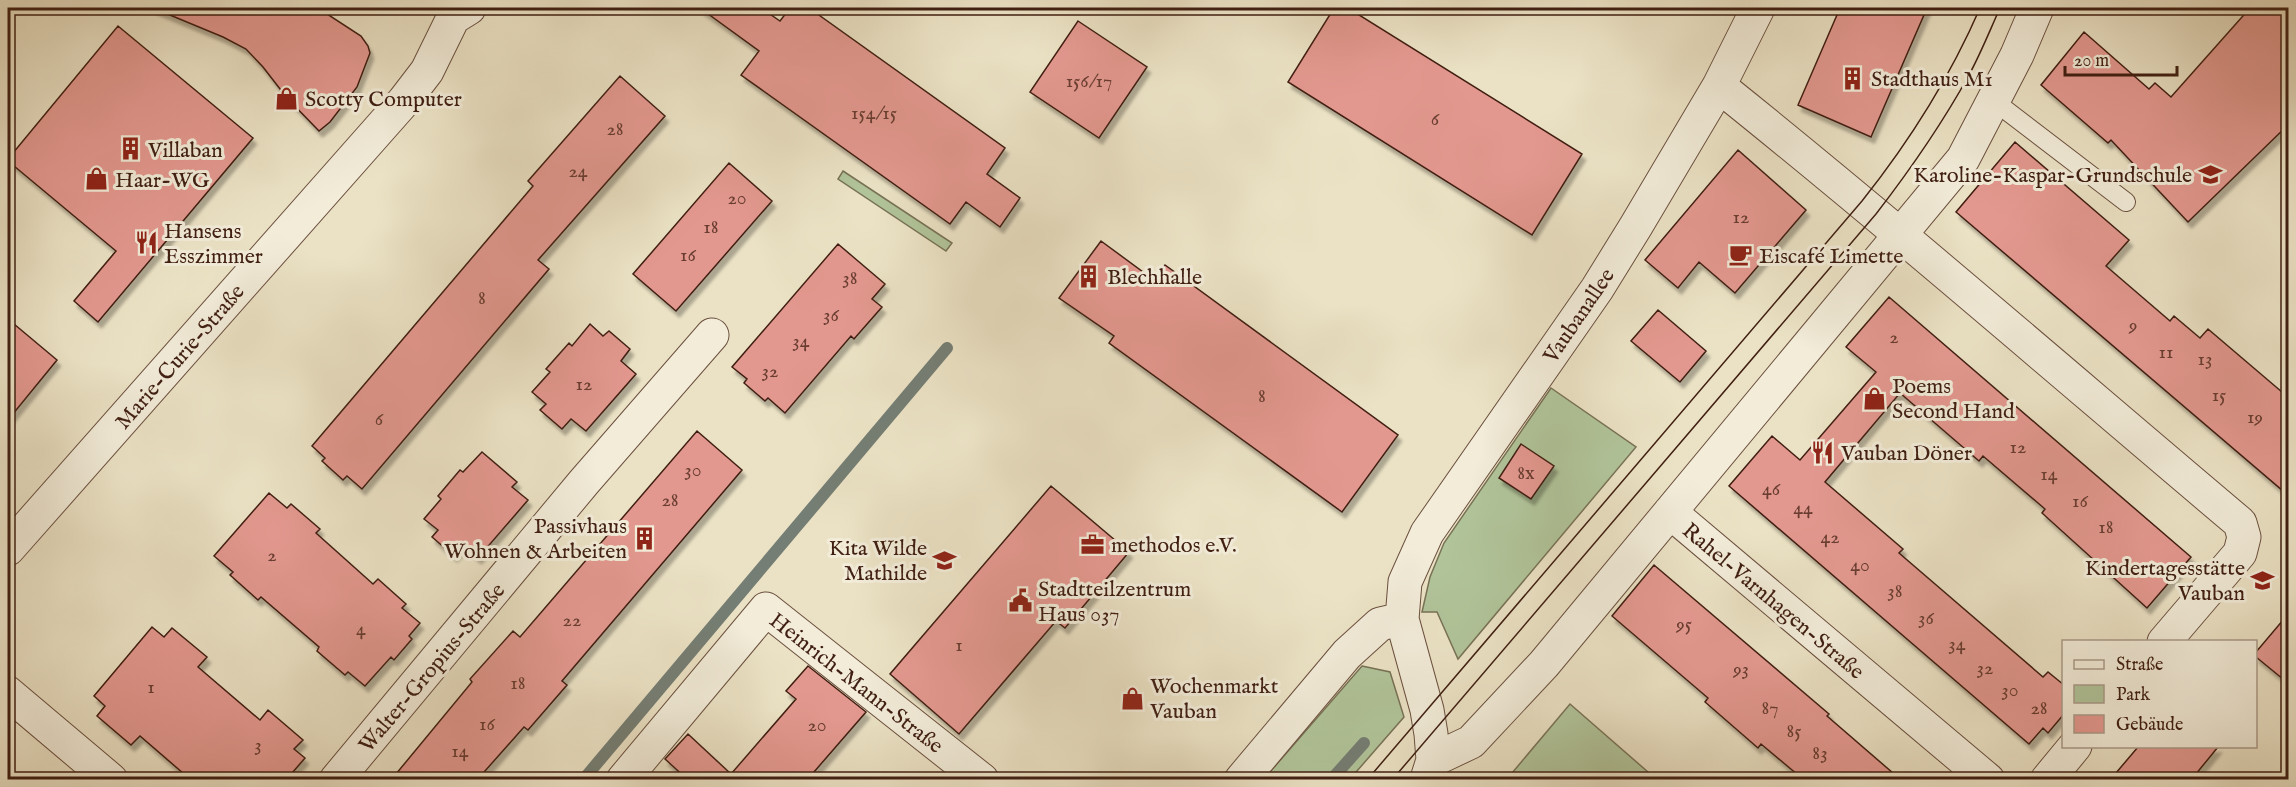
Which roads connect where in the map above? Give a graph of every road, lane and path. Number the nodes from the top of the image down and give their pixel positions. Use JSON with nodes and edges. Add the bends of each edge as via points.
{"nodes":[{"id":1,"x":1758,"y":8,"type":"edge"},
{"id":2,"x":2037,"y":8,"type":"edge"},
{"id":3,"x":453,"y":11,"type":"edge"},
{"id":4,"x":1719,"y":86,"type":"junction"},
{"id":5,"x":1994,"y":101,"type":"junction"},
{"id":6,"x":2126,"y":202,"type":"dead end"},
{"id":7,"x":1898,"y":235,"type":"junction"},
{"id":8,"x":712,"y":335,"type":"dead end"},
{"id":9,"x":1670,"y":512,"type":"junction"},
{"id":10,"x":8,"y":549,"type":"edge"},
{"id":11,"x":1402,"y":619,"type":"junction"},
{"id":12,"x":2166,"y":640,"type":"edge"},
{"id":13,"x":8,"y":693,"type":"edge"},
{"id":14,"x":2074,"y":748,"type":"edge"},
{"id":15,"x":1430,"y":770,"type":"edge"},
{"id":16,"x":2054,"y":777,"type":"edge"},
{"id":17,"x":111,"y":780,"type":"edge"},
{"id":18,"x":336,"y":780,"type":"edge"},
{"id":19,"x":622,"y":780,"type":"edge"},
{"id":20,"x":982,"y":780,"type":"edge"},
{"id":21,"x":1241,"y":780,"type":"edge"},
{"id":22,"x":1988,"y":780,"type":"edge"}],
"edges":[{"from":1,"to":4,"type":"street","name":"Vaubanallee"},
{"from":2,"to":5,"type":"street","name":"Rahel-Varnhagen-Straße"},
{"from":3,"to":10,"type":"street","name":"Marie-Curie-Straße","via":[[427,71],[404,101]]},
{"from":4,"to":7,"type":"street","via":[[1862,201]]},
{"from":4,"to":11,"type":"street","name":"Vaubanallee","via":[[1597,289],[1427,533],[1405,582]]},
{"from":5,"to":6,"type":"lane"},
{"from":5,"to":7,"type":"street","name":"Rahel-Varnhagen-Straße","via":[[1963,159]]},
{"from":7,"to":9,"type":"street","name":"Rahel-Varnhagen-Straße"},
{"from":7,"to":12,"type":"street","via":[[2240,523],[2244,537],[2240,553]]},
{"from":8,"to":18,"type":"street","name":"Walter-Gropius-Straße"},
{"from":9,"to":15,"type":"street","name":"Vaubanallee","via":[[1544,664],[1471,742]]},
{"from":9,"to":22,"type":"street","name":"Rahel-Varnhagen-Straße"},
{"from":11,"to":15,"type":"street","name":"Vaubanallee","via":[[1427,710]]},
{"from":11,"to":21,"type":"street","via":[[1380,624],[1347,654]]},
{"from":13,"to":17,"type":"street"},
{"from":14,"to":16,"type":"street"},
{"from":19,"to":20,"type":"street","name":"Heinrich-Mann-Straße","via":[[766,609]]}]}
